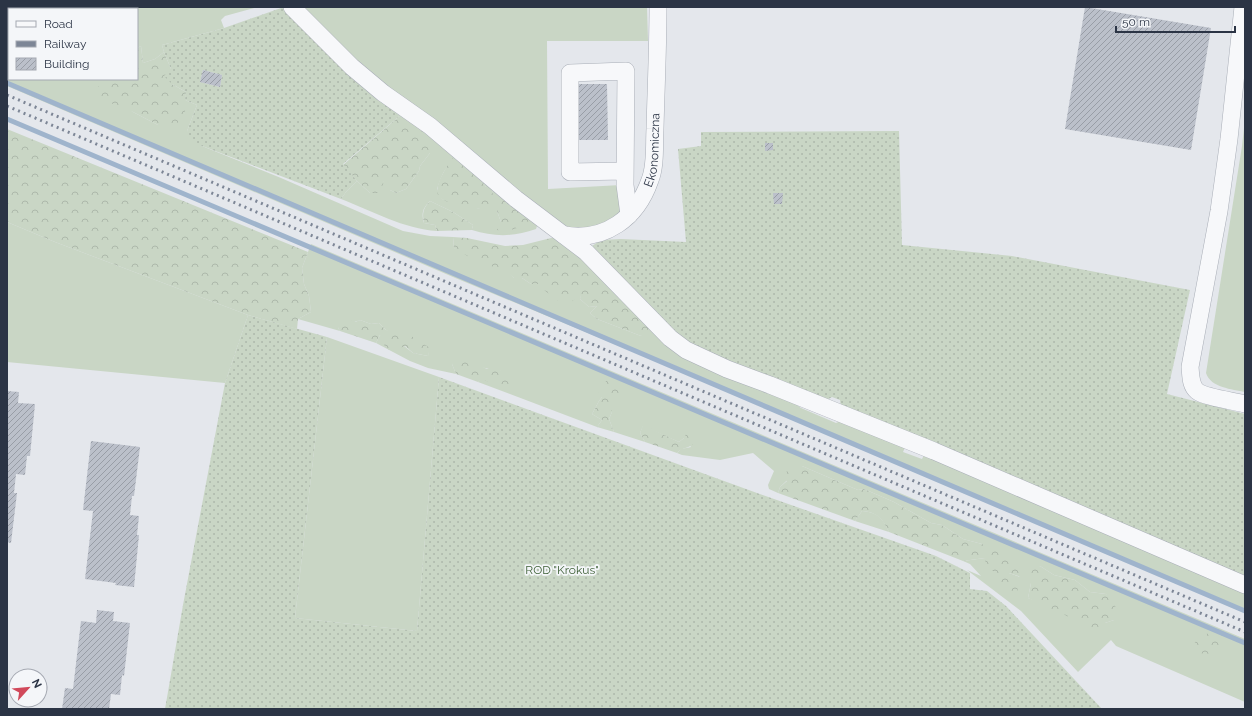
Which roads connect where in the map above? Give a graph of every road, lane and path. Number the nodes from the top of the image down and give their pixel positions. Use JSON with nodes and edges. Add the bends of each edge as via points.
{"nodes":[{"id":1,"x":292,"y":7,"type":"edge"},
{"id":2,"x":658,"y":7,"type":"edge"},
{"id":3,"x":1243,"y":7,"type":"edge"},
{"id":4,"x":625,"y":171,"type":"junction"},
{"id":5,"x":629,"y":215,"type":"junction"},
{"id":6,"x":564,"y":235,"type":"junction"},
{"id":7,"x":1245,"y":404,"type":"edge"},
{"id":8,"x":1245,"y":585,"type":"edge"}],
"edges":[{"from":1,"to":6,"type":"street","via":[[383,93],[430,126],[516,199]]},
{"from":2,"to":5,"type":"street","name":"Ekonomiczna","via":[[652,174],[646,190]]},
{"from":3,"to":7,"type":"street","via":[[1221,197],[1190,367],[1191,381],[1197,391]]},
{"from":4,"to":4,"type":"street","via":[[626,71],[570,73],[570,172]]},
{"from":4,"to":5,"type":"street"},
{"from":5,"to":6,"type":"street","name":"Ekonomiczna","via":[[607,231],[582,237]]},
{"from":6,"to":8,"type":"street","via":[[586,252],[670,338],[686,350],[728,370],[934,451]]}]}
